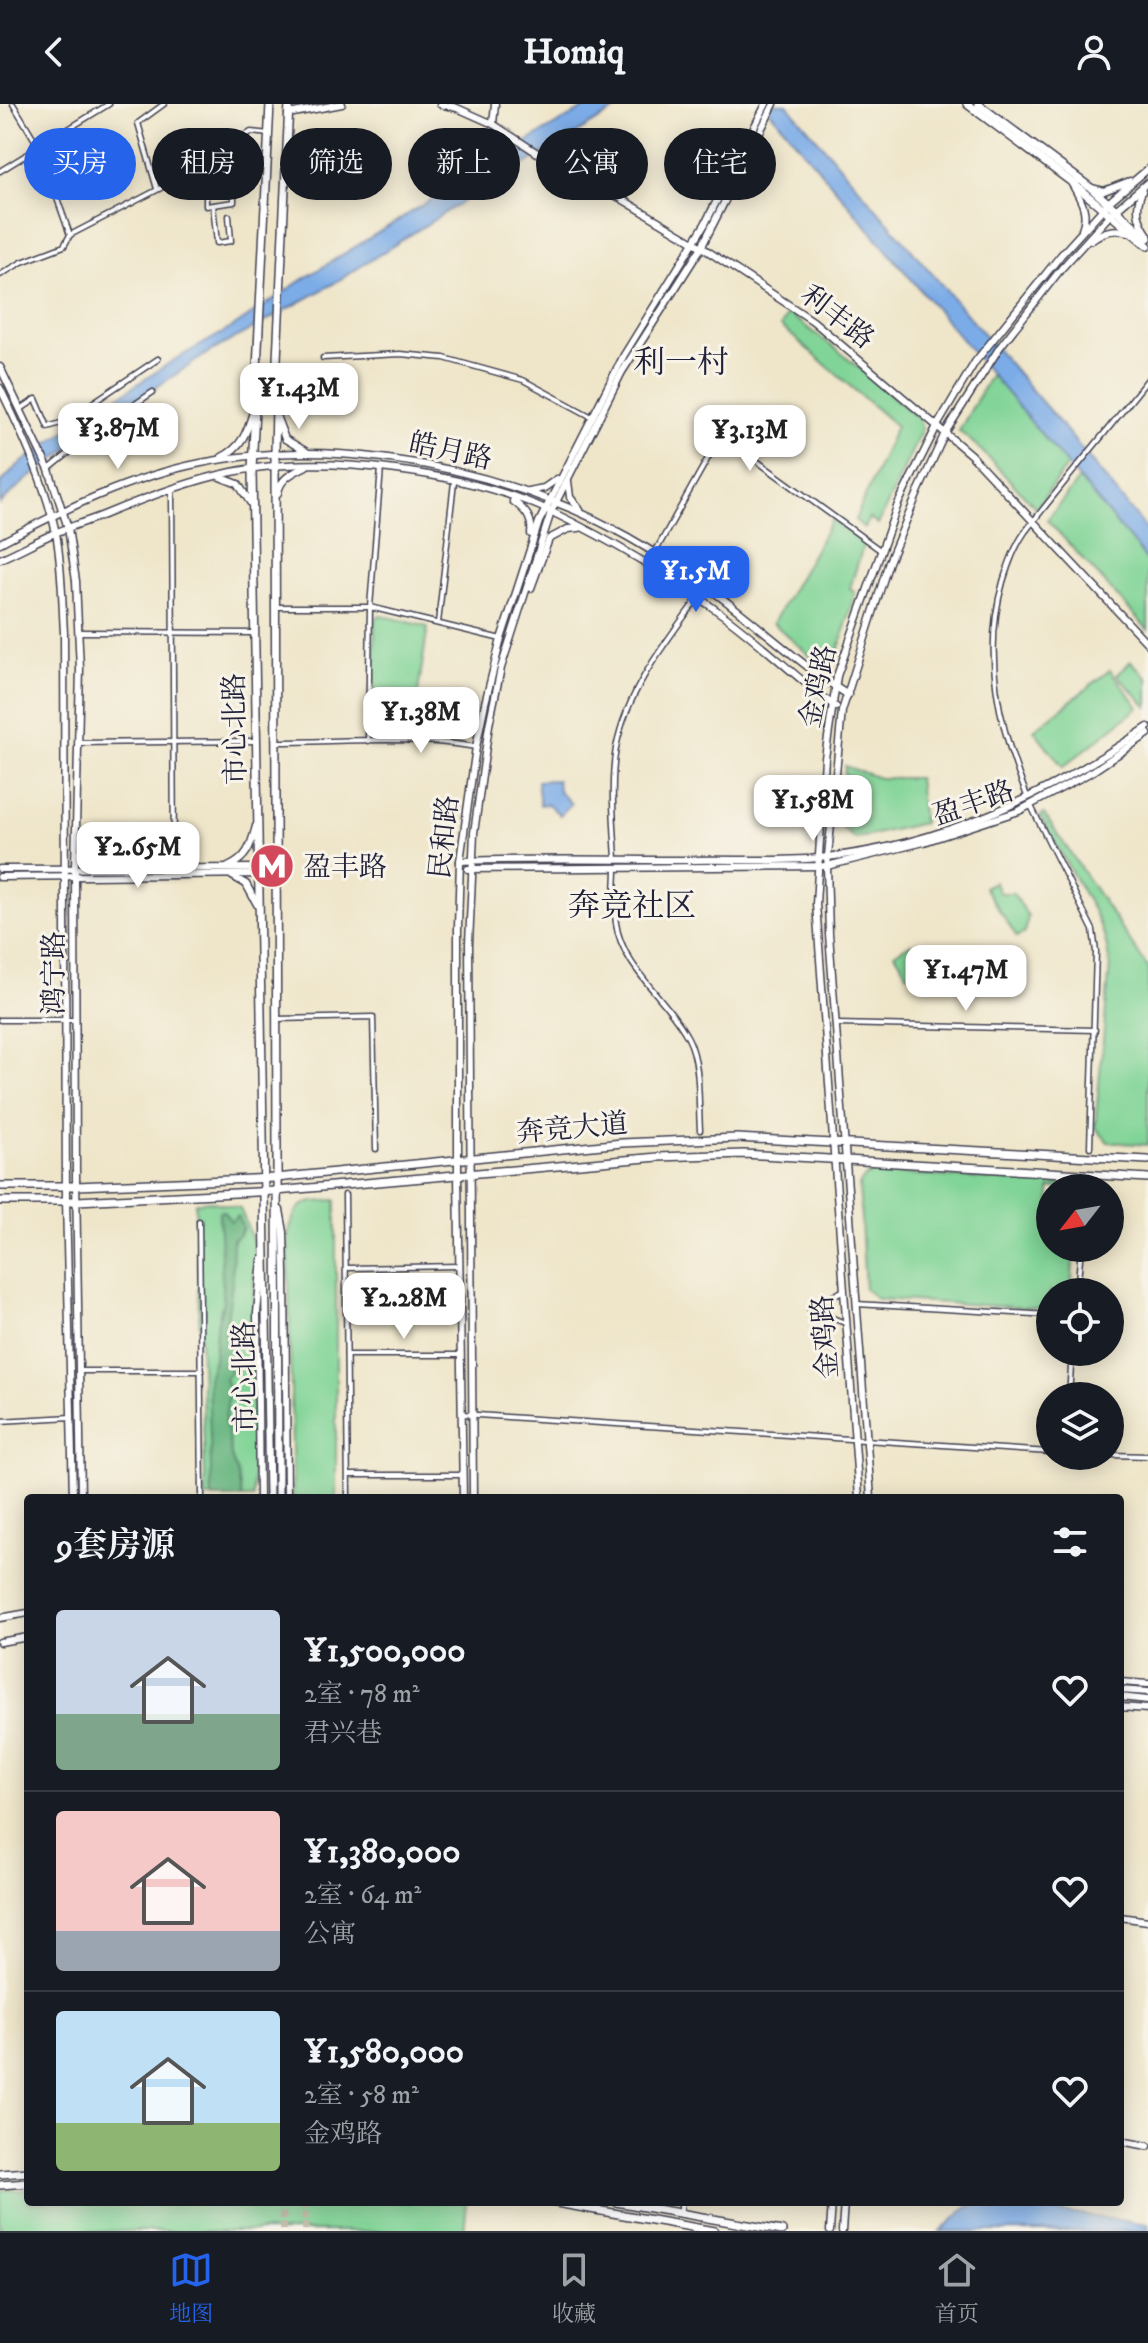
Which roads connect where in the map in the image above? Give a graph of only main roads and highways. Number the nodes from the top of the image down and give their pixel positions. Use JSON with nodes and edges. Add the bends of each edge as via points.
{"nodes":[{"id":1,"x":270,"y":104,"type":"edge"},
{"id":2,"x":289,"y":104,"type":"edge"},
{"id":3,"x":342,"y":104,"type":"edge"},
{"id":4,"x":440,"y":104,"type":"edge"},
{"id":5,"x":495,"y":104,"type":"edge"},
{"id":6,"x":766,"y":104,"type":"edge"},
{"id":7,"x":774,"y":104,"type":"edge"},
{"id":8,"x":967,"y":104,"type":"edge"},
{"id":9,"x":978,"y":104,"type":"edge"},
{"id":10,"x":288,"y":114,"type":"junction"},
{"id":11,"x":493,"y":124,"type":"junction"},
{"id":12,"x":1148,"y":169,"type":"edge"},
{"id":13,"x":1140,"y":175,"type":"junction"},
{"id":14,"x":1070,"y":181,"type":"junction"},
{"id":15,"x":1146,"y":184,"type":"edge"},
{"id":16,"x":1091,"y":188,"type":"junction"},
{"id":17,"x":1111,"y":209,"type":"junction"},
{"id":18,"x":1134,"y":233,"type":"junction"},
{"id":19,"x":1148,"y":236,"type":"edge"},
{"id":20,"x":1077,"y":238,"type":"junction"},
{"id":21,"x":694,"y":242,"type":"junction"},
{"id":22,"x":1148,"y":246,"type":"edge"},
{"id":23,"x":701,"y":248,"type":"junction"},
{"id":24,"x":1079,"y":250,"type":"junction"},
{"id":25,"x":0,"y":367,"type":"edge"},
{"id":26,"x":0,"y":388,"type":"edge"},
{"id":27,"x":256,"y":401,"type":"junction"},
{"id":28,"x":277,"y":417,"type":"junction"},
{"id":29,"x":937,"y":426,"type":"junction"},
{"id":30,"x":945,"y":433,"type":"junction"},
{"id":31,"x":275,"y":453,"type":"junction"},
{"id":32,"x":310,"y":454,"type":"junction"},
{"id":33,"x":253,"y":456,"type":"junction"},
{"id":34,"x":213,"y":461,"type":"junction"},
{"id":35,"x":309,"y":465,"type":"junction"},
{"id":36,"x":275,"y":467,"type":"junction"},
{"id":37,"x":566,"y":467,"type":"junction"},
{"id":38,"x":252,"y":470,"type":"junction"},
{"id":39,"x":570,"y":475,"type":"junction"},
{"id":40,"x":216,"y":476,"type":"junction"},
{"id":41,"x":525,"y":491,"type":"junction"},
{"id":42,"x":507,"y":496,"type":"junction"},
{"id":43,"x":554,"y":501,"type":"junction"},
{"id":44,"x":253,"y":506,"type":"junction"},
{"id":45,"x":275,"y":508,"type":"junction"},
{"id":46,"x":61,"y":510,"type":"junction"},
{"id":47,"x":548,"y":511,"type":"junction"},
{"id":48,"x":51,"y":515,"type":"junction"},
{"id":49,"x":586,"y":516,"type":"junction"},
{"id":50,"x":68,"y":528,"type":"junction"},
{"id":51,"x":580,"y":528,"type":"junction"},
{"id":52,"x":56,"y":533,"type":"junction"},
{"id":53,"x":0,"y":543,"type":"edge"},
{"id":54,"x":0,"y":559,"type":"edge"},
{"id":55,"x":520,"y":584,"type":"junction"},
{"id":56,"x":523,"y":601,"type":"junction"},
{"id":57,"x":1148,"y":644,"type":"edge"},
{"id":58,"x":836,"y":688,"type":"junction"},
{"id":59,"x":848,"y":695,"type":"junction"},
{"id":60,"x":834,"y":706,"type":"junction"},
{"id":61,"x":842,"y":711,"type":"junction"},
{"id":62,"x":1148,"y":727,"type":"edge"},
{"id":63,"x":1148,"y":734,"type":"edge"},
{"id":64,"x":1030,"y":802,"type":"junction"},
{"id":65,"x":257,"y":818,"type":"junction"},
{"id":66,"x":828,"y":857,"type":"junction"},
{"id":67,"x":817,"y":858,"type":"junction"},
{"id":68,"x":471,"y":860,"type":"junction"},
{"id":69,"x":616,"y":864,"type":"junction"},
{"id":70,"x":460,"y":865,"type":"junction"},
{"id":71,"x":827,"y":866,"type":"junction"},
{"id":72,"x":816,"y":868,"type":"junction"},
{"id":73,"x":0,"y":869,"type":"edge"},
{"id":74,"x":471,"y":869,"type":"junction"},
{"id":75,"x":65,"y":871,"type":"junction"},
{"id":76,"x":75,"y":871,"type":"junction"},
{"id":77,"x":226,"y":871,"type":"junction"},
{"id":78,"x":259,"y":871,"type":"junction"},
{"id":79,"x":276,"y":871,"type":"junction"},
{"id":80,"x":0,"y":877,"type":"edge"},
{"id":81,"x":259,"y":907,"type":"junction"},
{"id":82,"x":834,"y":1141,"type":"junction"},
{"id":83,"x":846,"y":1142,"type":"junction"},
{"id":84,"x":471,"y":1158,"type":"junction"},
{"id":85,"x":836,"y":1158,"type":"junction"},
{"id":86,"x":846,"y":1158,"type":"junction"},
{"id":87,"x":458,"y":1159,"type":"junction"},
{"id":88,"x":1148,"y":1160,"type":"edge"},
{"id":89,"x":458,"y":1175,"type":"junction"},
{"id":90,"x":471,"y":1175,"type":"junction"},
{"id":91,"x":262,"y":1178,"type":"junction"},
{"id":92,"x":276,"y":1178,"type":"junction"},
{"id":93,"x":1148,"y":1178,"type":"edge"},
{"id":94,"x":67,"y":1185,"type":"junction"},
{"id":95,"x":0,"y":1186,"type":"edge"},
{"id":96,"x":76,"y":1186,"type":"junction"},
{"id":97,"x":262,"y":1191,"type":"junction"},
{"id":98,"x":276,"y":1191,"type":"junction"},
{"id":99,"x":66,"y":1200,"type":"junction"},
{"id":100,"x":0,"y":1201,"type":"edge"},
{"id":101,"x":77,"y":1201,"type":"junction"},
{"id":102,"x":263,"y":1244,"type":"junction"},
{"id":103,"x":73,"y":1494,"type":"edge"},
{"id":104,"x":81,"y":1494,"type":"edge"},
{"id":105,"x":259,"y":1494,"type":"edge"},
{"id":106,"x":269,"y":1494,"type":"edge"},
{"id":107,"x":278,"y":1494,"type":"edge"},
{"id":108,"x":287,"y":1494,"type":"edge"},
{"id":109,"x":463,"y":1494,"type":"edge"},
{"id":110,"x":473,"y":1494,"type":"edge"},
{"id":111,"x":859,"y":1494,"type":"edge"},
{"id":112,"x":871,"y":1494,"type":"edge"},
{"id":113,"x":24,"y":1614,"type":"edge"},
{"id":114,"x":0,"y":1618,"type":"edge"},
{"id":115,"x":24,"y":1638,"type":"edge"},
{"id":116,"x":0,"y":1642,"type":"edge"},
{"id":117,"x":1124,"y":1682,"type":"edge"},
{"id":118,"x":1148,"y":1684,"type":"edge"},
{"id":119,"x":1124,"y":1690,"type":"edge"},
{"id":120,"x":1148,"y":1692,"type":"edge"},
{"id":121,"x":1124,"y":1697,"type":"edge"},
{"id":122,"x":1148,"y":1700,"type":"edge"},
{"id":123,"x":1124,"y":1707,"type":"edge"},
{"id":124,"x":1148,"y":1709,"type":"edge"},
{"id":125,"x":1124,"y":1918,"type":"edge"},
{"id":126,"x":1148,"y":1921,"type":"edge"},
{"id":127,"x":1124,"y":2142,"type":"edge"},
{"id":128,"x":1148,"y":2146,"type":"edge"},
{"id":129,"x":24,"y":2172,"type":"edge"},
{"id":130,"x":0,"y":2174,"type":"edge"},
{"id":131,"x":24,"y":2183,"type":"edge"},
{"id":132,"x":0,"y":2185,"type":"edge"},
{"id":133,"x":573,"y":2206,"type":"edge"},
{"id":134,"x":640,"y":2206,"type":"edge"},
{"id":135,"x":832,"y":2206,"type":"edge"},
{"id":136,"x":844,"y":2206,"type":"edge"},
{"id":137,"x":714,"y":2231,"type":"edge"},
{"id":138,"x":782,"y":2231,"type":"edge"},
{"id":139,"x":830,"y":2231,"type":"edge"},
{"id":140,"x":842,"y":2231,"type":"edge"}],
"edges":[{"from":1,"to":27,"type":"main road","name":"市心北路"},
{"from":2,"to":10,"type":"main road","name":"市心北路"},
{"from":3,"to":10,"type":"main road"},
{"from":4,"to":11,"type":"main road","name":"利丰路"},
{"from":5,"to":11,"type":"main road"},
{"from":6,"to":21,"type":"main road","name":"民和路"},
{"from":7,"to":23,"type":"main road","name":"民和路"},
{"from":8,"to":14,"type":"main road"},
{"from":9,"to":16,"type":"main road"},
{"from":10,"to":28,"type":"main road","name":"市心北路"},
{"from":11,"to":21,"type":"main road","name":"利丰路"},
{"from":12,"to":13,"type":"main road","name":"金鸡路"},
{"from":13,"to":16,"type":"main road","via":[[1104,191]]},
{"from":13,"to":17,"type":"main road","name":"金鸡路"},
{"from":14,"to":17,"type":"main road"},
{"from":14,"to":20,"type":"main road","via":[[1085,209]]},
{"from":15,"to":17,"type":"main road","name":"金鸡路"},
{"from":15,"to":19,"type":"main road","via":[[1137,209]]},
{"from":16,"to":17,"type":"main road"},
{"from":17,"to":18,"type":"main road"},
{"from":17,"to":19,"type":"main road"},
{"from":17,"to":20,"type":"main road","name":"金鸡路"},
{"from":17,"to":24,"type":"main road","name":"金鸡路"},
{"from":18,"to":22,"type":"main road"},
{"from":18,"to":24,"type":"main road","via":[[1105,231]]},
{"from":20,"to":29,"type":"main road","name":"金鸡路","via":[[991,338]]},
{"from":21,"to":23,"type":"main road","name":"利丰路"},
{"from":21,"to":37,"type":"main road","name":"民和路","via":[[624,355]]},
{"from":23,"to":29,"type":"main road","name":"利丰路","via":[[813,321]]},
{"from":23,"to":39,"type":"main road","name":"民和路","via":[[622,372]]},
{"from":24,"to":30,"type":"main road","name":"金鸡路","via":[[1000,347]]},
{"from":25,"to":46,"type":"main road","name":"鸿宁路","via":[[48,468]]},
{"from":26,"to":48,"type":"main road","name":"鸿宁路"},
{"from":27,"to":33,"type":"main road","name":"市心北路"},
{"from":27,"to":34,"type":"main road","via":[[243,440]]},
{"from":28,"to":31,"type":"main road","name":"市心北路"},
{"from":28,"to":32,"type":"main road","via":[[285,439]]},
{"from":29,"to":30,"type":"main road","name":"利丰路"},
{"from":29,"to":58,"type":"main road","name":"金鸡路","via":[[880,550]]},
{"from":30,"to":57,"type":"main road","name":"利丰路"},
{"from":30,"to":59,"type":"main road","name":"金鸡路","via":[[889,562]]},
{"from":31,"to":32,"type":"main road","name":"皓月路"},
{"from":31,"to":33,"type":"main road","name":"皓月路"},
{"from":31,"to":36,"type":"main road","name":"市心北路"},
{"from":32,"to":41,"type":"main road","name":"皓月路","via":[[408,462]]},
{"from":33,"to":34,"type":"main road","name":"皓月路"},
{"from":33,"to":38,"type":"main road","name":"市心北路"},
{"from":34,"to":46,"type":"main road","name":"皓月路","via":[[146,477]]},
{"from":35,"to":36,"type":"main road","name":"皓月路"},
{"from":35,"to":42,"type":"main road","name":"皓月路","via":[[381,468]]},
{"from":35,"to":45,"type":"main road","via":[[279,485]]},
{"from":36,"to":38,"type":"main road","name":"皓月路"},
{"from":36,"to":45,"type":"main road","name":"市心北路"},
{"from":37,"to":41,"type":"main road","via":[[553,483]]},
{"from":37,"to":43,"type":"main road","name":"民和路"},
{"from":38,"to":40,"type":"main road","name":"皓月路"},
{"from":38,"to":44,"type":"main road","name":"市心北路"},
{"from":39,"to":43,"type":"main road","name":"民和路"},
{"from":39,"to":49,"type":"main road","via":[[570,497]]},
{"from":40,"to":44,"type":"main road","via":[[238,484]]},
{"from":40,"to":50,"type":"main road","name":"皓月路"},
{"from":41,"to":43,"type":"main road","name":"皓月路"},
{"from":42,"to":47,"type":"main road","name":"皓月路"},
{"from":42,"to":55,"type":"main road","via":[[532,520]]},
{"from":43,"to":47,"type":"main road","name":"民和路"},
{"from":43,"to":49,"type":"main road","name":"皓月路"},
{"from":44,"to":65,"type":"main road","name":"市心北路"},
{"from":45,"to":79,"type":"main road","name":"市心北路"},
{"from":46,"to":48,"type":"main road","name":"皓月路"},
{"from":46,"to":50,"type":"main road","name":"鸿宁路"},
{"from":47,"to":51,"type":"main road","name":"皓月路"},
{"from":47,"to":55,"type":"main road","name":"民和路"},
{"from":47,"to":56,"type":"main road","name":"民和路"},
{"from":48,"to":52,"type":"main road","name":"鸿宁路"},
{"from":48,"to":53,"type":"main road","name":"皓月路"},
{"from":49,"to":58,"type":"main road","name":"皓月路","via":[[695,579]]},
{"from":50,"to":52,"type":"main road","name":"皓月路"},
{"from":50,"to":76,"type":"main road","name":"鸿宁路","via":[[79,632]]},
{"from":51,"to":56,"type":"main road","via":[[549,539]]},
{"from":51,"to":60,"type":"main road","name":"皓月路","via":[[726,617]]},
{"from":52,"to":54,"type":"main road","name":"皓月路"},
{"from":52,"to":75,"type":"main road","name":"鸿宁路","via":[[64,633]]},
{"from":55,"to":70,"type":"main road","name":"民和路","via":[[501,639],[476,747]]},
{"from":56,"to":68,"type":"main road","name":"民和路","via":[[489,725]]},
{"from":58,"to":59,"type":"main road","name":"皓月路"},
{"from":58,"to":60,"type":"main road","name":"金鸡路"},
{"from":59,"to":61,"type":"main road","name":"金鸡路"},
{"from":60,"to":61,"type":"main road","name":"皓月路"},
{"from":60,"to":67,"type":"main road","name":"金鸡路"},
{"from":61,"to":66,"type":"main road","name":"金鸡路"},
{"from":62,"to":64,"type":"main road","name":"盈丰路"},
{"from":63,"to":64,"type":"main road","name":"盈丰路","via":[[1093,771]]},
{"from":64,"to":66,"type":"main road","name":"盈丰路","via":[[971,823]]},
{"from":64,"to":71,"type":"main road","name":"盈丰路","via":[[936,839]]},
{"from":65,"to":77,"type":"main road","via":[[251,847]]},
{"from":65,"to":78,"type":"main road","name":"市心北路"},
{"from":66,"to":67,"type":"main road","name":"盈丰路"},
{"from":66,"to":71,"type":"main road","name":"金鸡路"},
{"from":67,"to":69,"type":"main road","name":"盈丰路"},
{"from":67,"to":72,"type":"main road","name":"金鸡路"},
{"from":68,"to":69,"type":"main road","name":"盈丰路"},
{"from":68,"to":70,"type":"main road","name":"盈丰路"},
{"from":68,"to":74,"type":"main road","name":"民和路"},
{"from":69,"to":72,"type":"main road","name":"盈丰路"},
{"from":69,"to":74,"type":"main road","name":"盈丰路"},
{"from":70,"to":74,"type":"main road","name":"盈丰路"},
{"from":70,"to":87,"type":"main road","name":"民和路"},
{"from":71,"to":72,"type":"main road","name":"盈丰路"},
{"from":71,"to":83,"type":"main road","name":"金鸡路"},
{"from":72,"to":82,"type":"main road","name":"金鸡路"},
{"from":73,"to":75,"type":"main road"},
{"from":74,"to":84,"type":"main road","name":"民和路"},
{"from":75,"to":76,"type":"main road"},
{"from":75,"to":80,"type":"main road"},
{"from":75,"to":94,"type":"main road","name":"鸿宁路"},
{"from":76,"to":77,"type":"main road"},
{"from":76,"to":77,"type":"main road"},
{"from":76,"to":96,"type":"main road","name":"鸿宁路"},
{"from":77,"to":78,"type":"main road"},
{"from":77,"to":81,"type":"main road","via":[[246,884]]},
{"from":78,"to":79,"type":"main road"},
{"from":78,"to":81,"type":"main road","name":"市心北路"},
{"from":79,"to":92,"type":"main road","name":"市心北路"},
{"from":81,"to":91,"type":"main road","name":"市心北路"},
{"from":82,"to":83,"type":"main road","name":"奔竞大道"},
{"from":82,"to":84,"type":"main road","name":"奔竞大道","via":[[622,1143]]},
{"from":82,"to":85,"type":"main road","name":"金鸡路"},
{"from":83,"to":86,"type":"main road","name":"金鸡路"},
{"from":83,"to":88,"type":"main road","name":"奔竞大道"},
{"from":84,"to":87,"type":"main road","name":"奔竞大道"},
{"from":84,"to":90,"type":"main road","name":"民和路"},
{"from":85,"to":86,"type":"main road","name":"奔竞大道"},
{"from":85,"to":90,"type":"main road","name":"奔竞大道","via":[[670,1156]]},
{"from":85,"to":111,"type":"main road","name":"金鸡路"},
{"from":86,"to":93,"type":"main road","name":"奔竞大道"},
{"from":86,"to":112,"type":"main road","name":"金鸡路"},
{"from":87,"to":89,"type":"main road","name":"民和路"},
{"from":87,"to":92,"type":"main road","name":"奔竞大道"},
{"from":89,"to":90,"type":"main road","name":"奔竞大道"},
{"from":89,"to":98,"type":"main road","name":"奔竞大道"},
{"from":89,"to":109,"type":"main road","name":"民和路"},
{"from":90,"to":110,"type":"main road","name":"民和路"},
{"from":91,"to":92,"type":"main road","name":"奔竞大道"},
{"from":91,"to":96,"type":"main road","name":"奔竞大道"},
{"from":91,"to":97,"type":"main road","name":"市心北路"},
{"from":92,"to":98,"type":"main road","name":"市心北路"},
{"from":94,"to":95,"type":"main road","name":"奔竞大道"},
{"from":94,"to":96,"type":"main road","name":"奔竞大道"},
{"from":94,"to":99,"type":"main road","name":"鸿宁路"},
{"from":96,"to":101,"type":"main road","name":"鸿宁路"},
{"from":97,"to":98,"type":"main road","name":"奔竞大道"},
{"from":97,"to":101,"type":"main road","name":"奔竞大道"},
{"from":97,"to":102,"type":"main road","name":"市心北路"},
{"from":98,"to":107,"type":"main road","name":"市心北路"},
{"from":98,"to":108,"type":"main road","via":[[284,1232]]},
{"from":99,"to":100,"type":"main road","name":"奔竞大道"},
{"from":99,"to":101,"type":"main road","name":"奔竞大道"},
{"from":99,"to":103,"type":"main road","name":"鸿宁路"},
{"from":101,"to":104,"type":"main road","name":"鸿宁路"},
{"from":102,"to":105,"type":"main road","via":[[257,1313]]},
{"from":102,"to":106,"type":"main road","name":"市心北路"},
{"from":113,"to":114,"type":"main road"},
{"from":115,"to":116,"type":"main road"},
{"from":117,"to":118,"type":"main road"},
{"from":119,"to":120,"type":"main road"},
{"from":121,"to":122,"type":"main road"},
{"from":123,"to":124,"type":"main road"},
{"from":125,"to":126,"type":"main road"},
{"from":127,"to":128,"type":"main road"},
{"from":129,"to":130,"type":"main road"},
{"from":131,"to":132,"type":"main road"},
{"from":133,"to":137,"type":"main road"},
{"from":134,"to":138,"type":"main road"},
{"from":135,"to":139,"type":"main road"},
{"from":136,"to":140,"type":"main road"}]}
